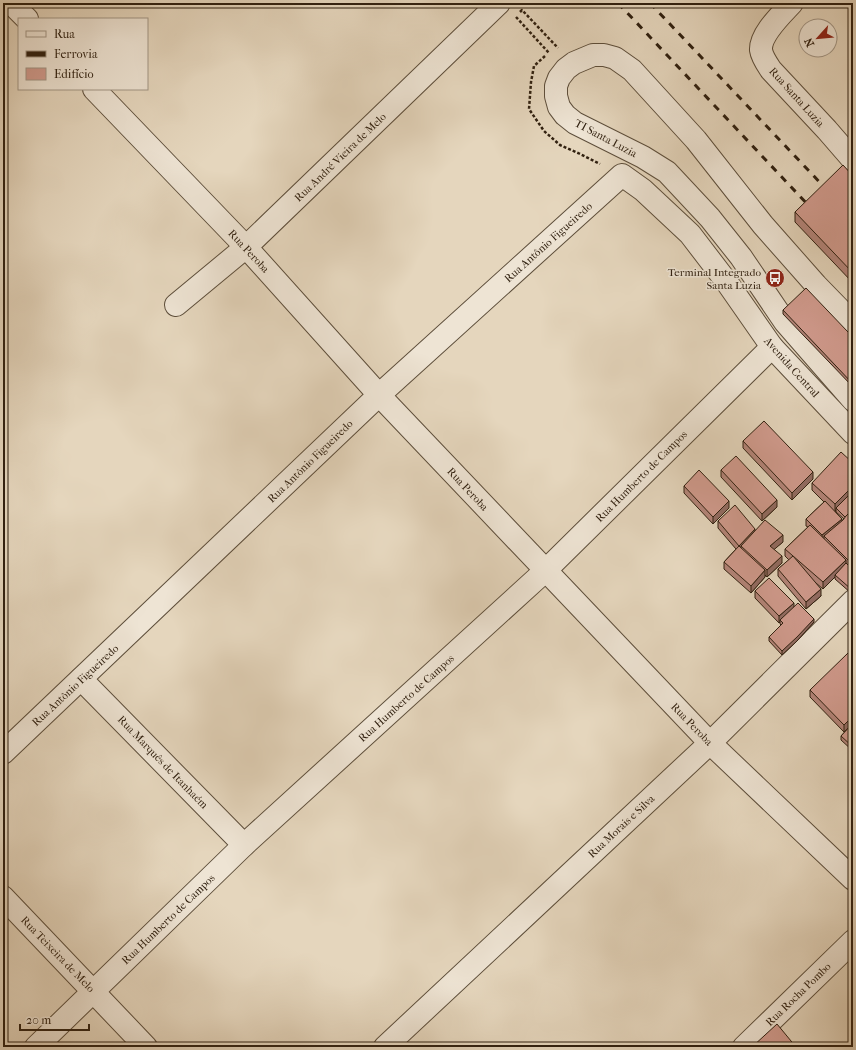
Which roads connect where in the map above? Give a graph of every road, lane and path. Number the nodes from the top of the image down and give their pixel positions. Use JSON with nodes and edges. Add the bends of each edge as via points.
{"nodes":[{"id":1,"x":11,"y":3,"type":"edge"},
{"id":2,"x":792,"y":3,"type":"edge"},
{"id":3,"x":508,"y":10,"type":"edge"},
{"id":4,"x":25,"y":18,"type":"edge"},
{"id":5,"x":560,"y":49,"type":"dead end"},
{"id":6,"x":95,"y":90,"type":"edge"},
{"id":7,"x":853,"y":160,"type":"edge"},
{"id":8,"x":622,"y":175,"type":"joint"},
{"id":9,"x":246,"y":247,"type":"junction"},
{"id":10,"x":176,"y":305,"type":"dead end"},
{"id":11,"x":853,"y":322,"type":"edge"},
{"id":12,"x":772,"y":347,"type":"junction"},
{"id":13,"x":379,"y":395,"type":"junction"},
{"id":14,"x":853,"y":400,"type":"edge"},
{"id":15,"x":853,"y":433,"type":"edge"},
{"id":16,"x":545,"y":571,"type":"junction"},
{"id":17,"x":853,"y":601,"type":"edge"},
{"id":18,"x":81,"y":679,"type":"junction"},
{"id":19,"x":710,"y":743,"type":"junction"},
{"id":20,"x":3,"y":753,"type":"edge"},
{"id":21,"x":244,"y":845,"type":"junction"},
{"id":22,"x":853,"y":879,"type":"edge"},
{"id":23,"x":3,"y":897,"type":"edge"},
{"id":24,"x":853,"y":941,"type":"edge"},
{"id":25,"x":94,"y":991,"type":"junction"},
{"id":26,"x":397,"y":1043,"type":"edge"},
{"id":27,"x":36,"y":1047,"type":"edge"},
{"id":28,"x":146,"y":1047,"type":"edge"},
{"id":29,"x":744,"y":1047,"type":"edge"}],
"edges":[{"from":1,"to":4,"type":"street"},
{"from":2,"to":7,"type":"street","name":"Rua Santa Luzia","via":[[763,38],[761,49],[765,61]]},
{"from":3,"to":5,"type":"path","via":[[522,10]]},
{"from":3,"to":9,"type":"street","name":"Rua André Vieira de Melo"},
{"from":6,"to":9,"type":"street","name":"Rua Peroba"},
{"from":8,"to":12,"type":"street","name":"Avenida Central","via":[[643,190],[690,234]]},
{"from":8,"to":13,"type":"street","name":"Rua Antônio Figueiredo"},
{"from":9,"to":10,"type":"street","name":"Rua André Vieira de Melo"},
{"from":9,"to":13,"type":"street","name":"Rua Peroba"},
{"from":11,"to":14,"type":"street","name":"TI Santa Luzia","via":[[768,231],[696,140],[632,70],[615,58],[604,55],[593,55],[566,69],[556,86],[559,107],[565,114],[575,123],[667,172],[710,218],[741,257],[785,322]]},
{"from":12,"to":15,"type":"street","name":"Avenida Central"},
{"from":12,"to":16,"type":"street","name":"Rua Humberto de Campos"},
{"from":13,"to":16,"type":"street","name":"Rua Peroba"},
{"from":13,"to":18,"type":"street","name":"Rua Antônio Figueiredo"},
{"from":16,"to":19,"type":"street","name":"Rua Peroba"},
{"from":16,"to":21,"type":"street","name":"Rua Humberto de Campos"},
{"from":17,"to":19,"type":"street","name":"Rua Morais e Silva"},
{"from":18,"to":20,"type":"street","name":"Rua Antônio Figueiredo"},
{"from":18,"to":21,"type":"street","name":"Rua Marquês de Itanhaém"},
{"from":19,"to":22,"type":"street","name":"Rua Peroba"},
{"from":19,"to":26,"type":"street","name":"Rua Morais e Silva"},
{"from":21,"to":25,"type":"street","name":"Rua Humberto de Campos"},
{"from":23,"to":25,"type":"street","name":"Rua Teixeira de Melo"},
{"from":24,"to":29,"type":"street","name":"Rua Rocha Pombo"},
{"from":25,"to":27,"type":"street","name":"Rua Humberto de Campos"},
{"from":25,"to":28,"type":"street","name":"Rua Teixeira de Melo"}]}
